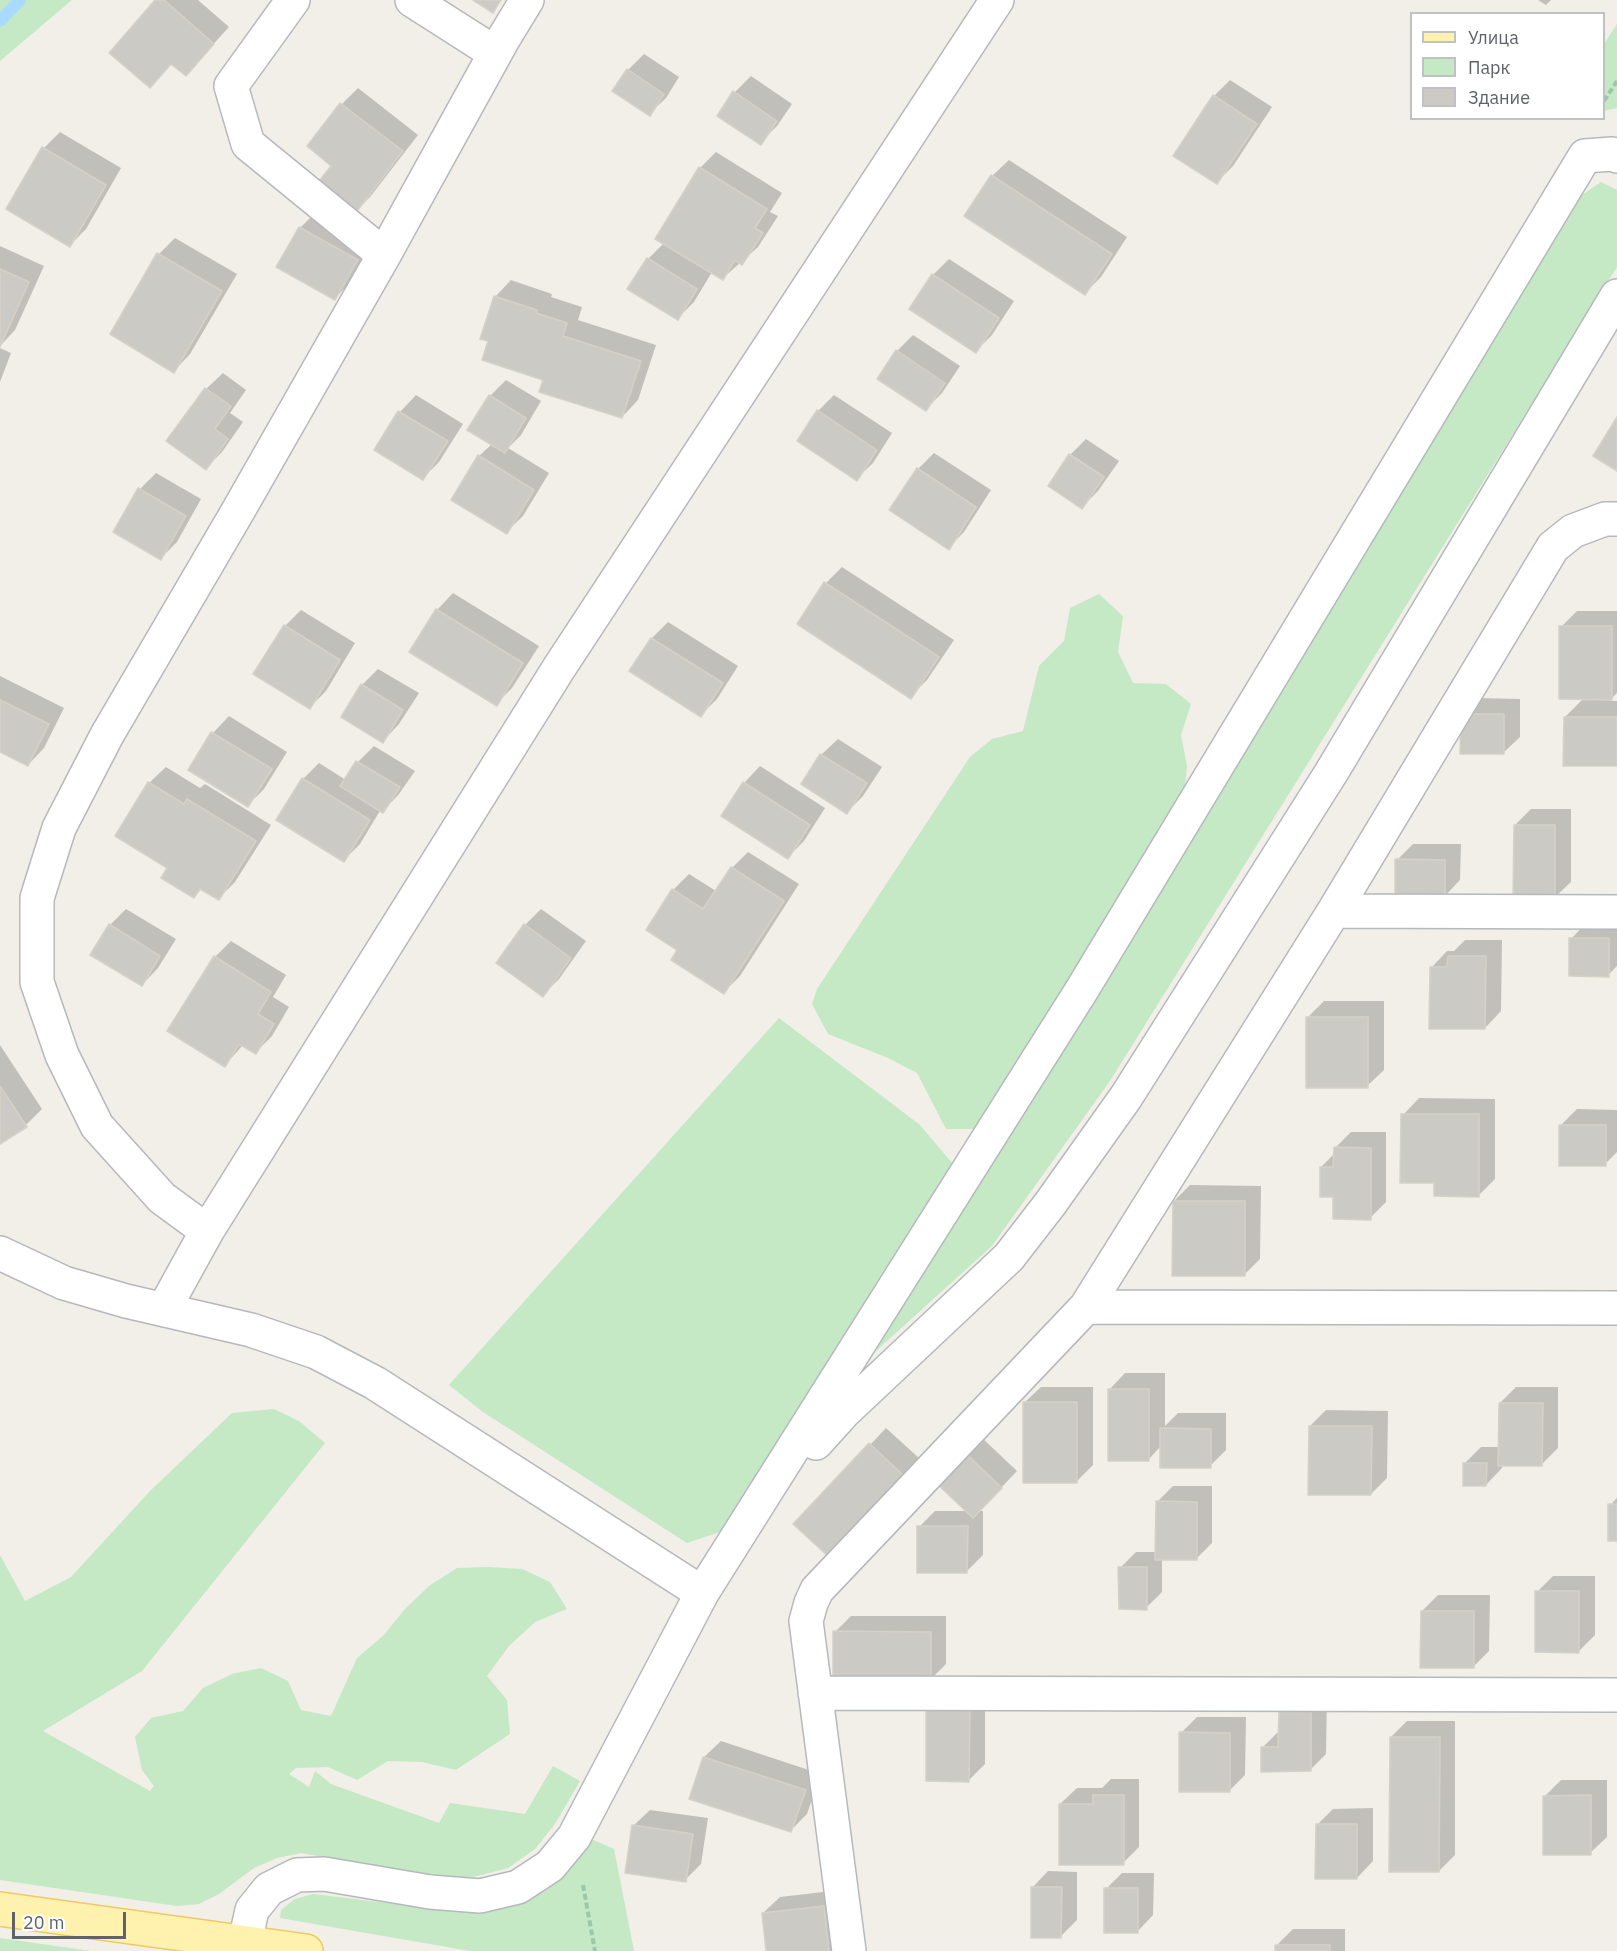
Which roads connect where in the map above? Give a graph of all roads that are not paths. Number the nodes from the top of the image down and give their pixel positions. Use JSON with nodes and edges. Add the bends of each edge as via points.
{"nodes":[{"id":1,"x":293,"y":0,"type":"edge"},
{"id":2,"x":412,"y":0,"type":"edge"},
{"id":3,"x":527,"y":0,"type":"edge"},
{"id":4,"x":997,"y":0,"type":"edge"},
{"id":5,"x":495,"y":53,"type":"junction"},
{"id":6,"x":1617,"y":156,"type":"edge"},
{"id":7,"x":384,"y":255,"type":"junction"},
{"id":8,"x":1617,"y":296,"type":"edge"},
{"id":9,"x":1617,"y":519,"type":"edge"},
{"id":10,"x":1334,"y":911,"type":"junction"},
{"id":11,"x":1617,"y":912,"type":"edge"},
{"id":12,"x":207,"y":1231,"type":"junction"},
{"id":13,"x":0,"y":1253,"type":"edge"},
{"id":14,"x":1086,"y":1307,"type":"junction"},
{"id":15,"x":1617,"y":1308,"type":"edge"},
{"id":16,"x":164,"y":1309,"type":"junction"},
{"id":17,"x":748,"y":1522,"type":"junction"},
{"id":18,"x":702,"y":1593,"type":"junction"},
{"id":19,"x":816,"y":1693,"type":"junction"},
{"id":20,"x":1617,"y":1695,"type":"edge"},
{"id":21,"x":0,"y":1909,"type":"edge"},
{"id":22,"x":244,"y":1942,"type":"junction"},
{"id":23,"x":306,"y":1951,"type":"edge"},
{"id":24,"x":849,"y":1951,"type":"edge"}],
"edges":[{"from":1,"to":7,"type":"street","via":[[231,86],[248,144]]},
{"from":2,"to":5,"type":"street"},
{"from":3,"to":5,"type":"street"},
{"from":4,"to":12,"type":"street","via":[[559,668]]},
{"from":5,"to":7,"type":"street"},
{"from":6,"to":17,"type":"street","via":[[1585,156],[1089,978]]},
{"from":7,"to":12,"type":"street","via":[[107,735],[58,828],[37,898],[37,982],[62,1055],[97,1126],[162,1198]]},
{"from":8,"to":17,"type":"street","via":[[1331,772],[1126,1097],[1009,1257],[844,1412]]},
{"from":9,"to":10,"type":"street","via":[[1605,519],[1573,531],[1553,547]]},
{"from":10,"to":11,"type":"street"},
{"from":10,"to":14,"type":"street"},
{"from":12,"to":16,"type":"street"},
{"from":13,"to":16,"type":"street","via":[[64,1283]]},
{"from":14,"to":15,"type":"street"},
{"from":14,"to":19,"type":"street","via":[[817,1590],[806,1621]]},
{"from":16,"to":18,"type":"street","via":[[251,1330],[316,1352],[375,1383]]},
{"from":17,"to":18,"type":"street"},
{"from":18,"to":22,"type":"street","via":[[574,1837],[550,1866],[518,1887],[480,1896],[430,1892],[324,1874],[297,1875],[269,1889],[252,1910]]},
{"from":19,"to":20,"type":"street"},
{"from":19,"to":24,"type":"street"},
{"from":21,"to":22,"type":"main road"},
{"from":22,"to":23,"type":"main road"}]}
